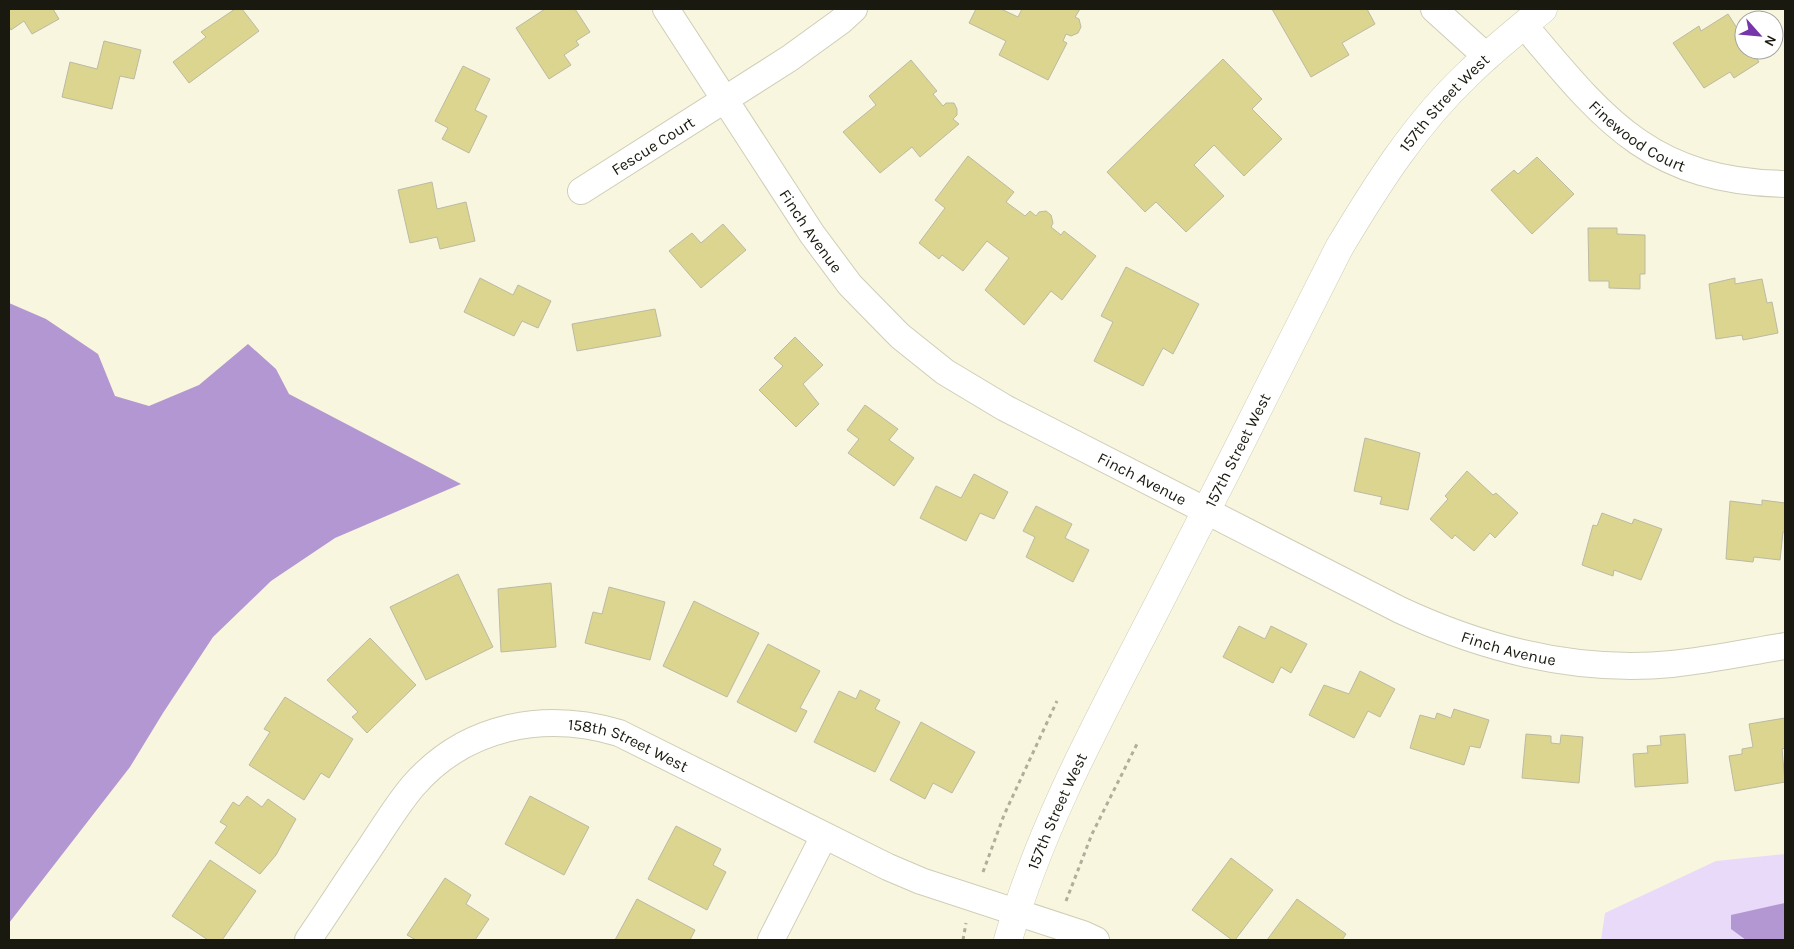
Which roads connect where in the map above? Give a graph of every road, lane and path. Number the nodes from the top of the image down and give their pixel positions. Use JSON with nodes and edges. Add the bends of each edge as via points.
{"nodes":[{"id":1,"x":666,"y":9,"type":"edge"},
{"id":2,"x":854,"y":9,"type":"edge"},
{"id":3,"x":1434,"y":9,"type":"edge"},
{"id":4,"x":1533,"y":17,"type":"edge"},
{"id":5,"x":1487,"y":57,"type":"junction"},
{"id":6,"x":725,"y":100,"type":"junction"},
{"id":7,"x":1785,"y":184,"type":"edge"},
{"id":8,"x":581,"y":191,"type":"dead end"},
{"id":9,"x":1206,"y":511,"type":"junction"},
{"id":10,"x":1785,"y":646,"type":"edge"},
{"id":11,"x":1057,"y":701,"type":"dead end"},
{"id":12,"x":1138,"y":742,"type":"dead end"},
{"id":13,"x":824,"y":836,"type":"junction"},
{"id":14,"x":982,"y":875,"type":"dead end"},
{"id":15,"x":1068,"y":893,"type":"dead end"},
{"id":16,"x":1016,"y":911,"type":"junction"},
{"id":17,"x":967,"y":920,"type":"dead end"},
{"id":18,"x":308,"y":940,"type":"edge"},
{"id":19,"x":771,"y":940,"type":"edge"},
{"id":20,"x":963,"y":940,"type":"edge"},
{"id":21,"x":1008,"y":940,"type":"edge"},
{"id":22,"x":1096,"y":940,"type":"edge"}],
"edges":[{"from":1,"to":6,"type":"street","name":"Finch Avenue"},
{"from":2,"to":6,"type":"street","via":[[790,58]]},
{"from":3,"to":5,"type":"street"},
{"from":4,"to":5,"type":"street","name":"157th Street West"},
{"from":4,"to":7,"type":"street","name":"Finewood Court","via":[[1605,118],[1630,138],[1658,155],[1717,177]]},
{"from":5,"to":9,"type":"street","name":"157th Street West","via":[[1467,74],[1417,131],[1376,186],[1339,248]]},
{"from":6,"to":8,"type":"street","name":"Fescue Court"},
{"from":6,"to":9,"type":"street","name":"Finch Avenue","via":[[812,234],[873,311],[900,336],[944,372],[1005,408]]},
{"from":9,"to":10,"type":"street","name":"Finch Avenue","via":[[1439,629],[1515,653],[1558,661],[1636,666],[1672,664]]},
{"from":9,"to":16,"type":"street","name":"157th Street West","via":[[1065,790]]},
{"from":11,"to":14,"type":"path","via":[[1004,815]]},
{"from":12,"to":15,"type":"path","via":[[1092,834]]},
{"from":13,"to":16,"type":"street","name":"158th Street West","via":[[922,881]]},
{"from":13,"to":18,"type":"street","name":"158th Street West","via":[[619,733],[570,722],[520,725],[472,741],[431,768],[414,786]]},
{"from":13,"to":19,"type":"street"},
{"from":16,"to":21,"type":"street","name":"157th Street West"},
{"from":16,"to":22,"type":"street","name":"158th Street West"},
{"from":17,"to":20,"type":"path"}]}
